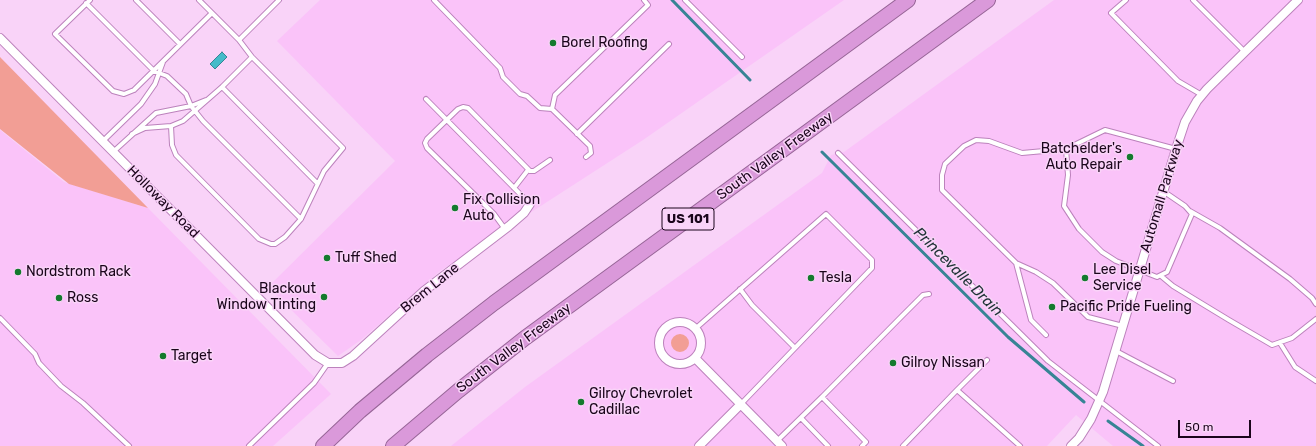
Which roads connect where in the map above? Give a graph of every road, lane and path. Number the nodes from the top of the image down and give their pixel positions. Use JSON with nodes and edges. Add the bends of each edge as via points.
{"nodes":[{"id":1,"x":136,"y":0,"type":"edge"},
{"id":2,"x":199,"y":0,"type":"edge"},
{"id":3,"x":280,"y":0,"type":"edge"},
{"id":4,"x":434,"y":0,"type":"edge"},
{"id":5,"x":644,"y":0,"type":"edge"},
{"id":6,"x":685,"y":0,"type":"edge"},
{"id":7,"x":908,"y":0,"type":"edge"},
{"id":8,"x":988,"y":0,"type":"edge"},
{"id":9,"x":1126,"y":0,"type":"edge"},
{"id":10,"x":1193,"y":0,"type":"edge"},
{"id":11,"x":1298,"y":0,"type":"edge"},
{"id":12,"x":88,"y":2,"type":"edge"},
{"id":13,"x":212,"y":13,"type":"junction"},
{"id":14,"x":0,"y":38,"type":"edge"},
{"id":15,"x":239,"y":40,"type":"junction"},
{"id":16,"x":180,"y":44,"type":"junction"},
{"id":17,"x":669,"y":44,"type":"dead end"},
{"id":18,"x":1244,"y":52,"type":"junction"},
{"id":19,"x":252,"y":57,"type":"junction"},
{"id":20,"x":742,"y":57,"type":"dead end"},
{"id":21,"x":164,"y":60,"type":"junction"},
{"id":22,"x":154,"y":70,"type":"junction"},
{"id":23,"x":159,"y":74,"type":"junction"},
{"id":24,"x":222,"y":87,"type":"junction"},
{"id":25,"x":1202,"y":95,"type":"junction"},
{"id":26,"x":212,"y":97,"type":"junction"},
{"id":27,"x":426,"y":99,"type":"dead end"},
{"id":28,"x":191,"y":106,"type":"junction"},
{"id":29,"x":552,"y":109,"type":"junction"},
{"id":30,"x":196,"y":112,"type":"junction"},
{"id":31,"x":446,"y":120,"type":"junction"},
{"id":32,"x":171,"y":126,"type":"junction"},
{"id":33,"x":132,"y":134,"type":"junction"},
{"id":34,"x":577,"y":134,"type":"junction"},
{"id":35,"x":103,"y":141,"type":"junction"},
{"id":36,"x":1066,"y":149,"type":"junction"},
{"id":37,"x":1176,"y":149,"type":"junction"},
{"id":38,"x":113,"y":152,"type":"junction"},
{"id":39,"x":838,"y":153,"type":"dead end"},
{"id":40,"x":586,"y":157,"type":"dead end"},
{"id":41,"x":550,"y":160,"type":"dead end"},
{"id":42,"x":528,"y":170,"type":"junction"},
{"id":43,"x":317,"y":183,"type":"junction"},
{"id":44,"x":514,"y":188,"type":"junction"},
{"id":45,"x":1163,"y":191,"type":"junction"},
{"id":46,"x":530,"y":204,"type":"joint"},
{"id":47,"x":1190,"y":211,"type":"junction"},
{"id":48,"x":301,"y":219,"type":"junction"},
{"id":49,"x":506,"y":230,"type":"junction"},
{"id":50,"x":1016,"y":263,"type":"junction"},
{"id":51,"x":1139,"y":271,"type":"junction"},
{"id":52,"x":1161,"y":276,"type":"junction"},
{"id":53,"x":740,"y":289,"type":"junction"},
{"id":54,"x":928,"y":294,"type":"dead end"},
{"id":55,"x":1316,"y":304,"type":"edge"},
{"id":56,"x":0,"y":318,"type":"edge"},
{"id":57,"x":1316,"y":319,"type":"edge"},
{"id":58,"x":1123,"y":326,"type":"junction"},
{"id":59,"x":695,"y":329,"type":"junction"},
{"id":60,"x":1046,"y":335,"type":"dead end"},
{"id":61,"x":1280,"y":343,"type":"junction"},
{"id":62,"x":795,"y":348,"type":"junction"},
{"id":63,"x":1116,"y":351,"type":"junction"},
{"id":64,"x":695,"y":358,"type":"junction"},
{"id":65,"x":987,"y":360,"type":"dead end"},
{"id":66,"x":328,"y":363,"type":"junction"},
{"id":67,"x":1174,"y":381,"type":"dead end"},
{"id":68,"x":1316,"y":381,"type":"edge"},
{"id":69,"x":957,"y":390,"type":"junction"},
{"id":70,"x":458,"y":391,"type":"junction"},
{"id":71,"x":822,"y":397,"type":"junction"},
{"id":72,"x":1100,"y":402,"type":"junction"},
{"id":73,"x":741,"y":404,"type":"junction"},
{"id":74,"x":801,"y":418,"type":"junction"},
{"id":75,"x":780,"y":444,"type":"edge"},
{"id":76,"x":129,"y":446,"type":"edge"},
{"id":77,"x":249,"y":446,"type":"edge"},
{"id":78,"x":323,"y":446,"type":"edge"},
{"id":79,"x":393,"y":446,"type":"edge"},
{"id":80,"x":405,"y":446,"type":"edge"},
{"id":81,"x":699,"y":446,"type":"edge"},
{"id":82,"x":828,"y":446,"type":"edge"},
{"id":83,"x":862,"y":446,"type":"edge"},
{"id":84,"x":903,"y":446,"type":"edge"},
{"id":85,"x":1020,"y":446,"type":"edge"},
{"id":86,"x":1071,"y":446,"type":"edge"},
{"id":87,"x":1158,"y":446,"type":"edge"}],
"edges":[{"from":1,"to":16,"type":"lane"},
{"from":2,"to":13,"type":"lane"},
{"from":3,"to":15,"type":"lane"},
{"from":4,"to":29,"type":"lane","via":[[500,68],[503,77],[520,94],[527,96],[540,108]]},
{"from":5,"to":29,"type":"lane","via":[[648,5],[555,95]]},
{"from":6,"to":20,"type":"lane"},
{"from":7,"to":78,"type":"highway","via":[[494,303],[397,381]]},
{"from":8,"to":70,"type":"highway","name":"South Valley Freeway","number":"US 101","via":[[560,312]]},
{"from":9,"to":25,"type":"lane","via":[[1111,13],[1178,81]]},
{"from":10,"to":18,"type":"lane"},
{"from":11,"to":18,"type":"street","name":"Automall Parkway"},
{"from":12,"to":22,"type":"lane"},
{"from":12,"to":22,"type":"lane","via":[[55,34],[117,93],[124,94],[134,90]]},
{"from":13,"to":15,"type":"lane"},
{"from":13,"to":16,"type":"lane"},
{"from":14,"to":35,"type":"street","name":"Holloway Road"},
{"from":15,"to":19,"type":"lane"},
{"from":16,"to":21,"type":"lane"},
{"from":17,"to":34,"type":"lane"},
{"from":18,"to":25,"type":"street","name":"Automall Parkway"},
{"from":19,"to":24,"type":"lane"},
{"from":19,"to":43,"type":"lane","via":[[342,148]]},
{"from":21,"to":22,"type":"lane"},
{"from":21,"to":23,"type":"lane"},
{"from":22,"to":23,"type":"lane"},
{"from":23,"to":28,"type":"lane","via":[[167,76],[186,94]]},
{"from":23,"to":35,"type":"lane","via":[[141,104]]},
{"from":24,"to":26,"type":"lane"},
{"from":24,"to":43,"type":"lane"},
{"from":25,"to":37,"type":"street","name":"Automall Parkway","via":[[1185,122]]},
{"from":26,"to":28,"type":"lane"},
{"from":26,"to":30,"type":"lane"},
{"from":27,"to":31,"type":"lane"},
{"from":28,"to":30,"type":"lane"},
{"from":28,"to":33,"type":"lane","via":[[162,110]]},
{"from":29,"to":34,"type":"lane"},
{"from":30,"to":32,"type":"lane"},
{"from":30,"to":48,"type":"lane"},
{"from":31,"to":42,"type":"lane","via":[[458,109],[468,108]]},
{"from":31,"to":44,"type":"lane"},
{"from":31,"to":49,"type":"lane","via":[[427,139],[427,148],[494,214]]},
{"from":32,"to":33,"type":"lane","via":[[145,128]]},
{"from":32,"to":48,"type":"lane","via":[[172,145],[176,155],[259,239],[271,244],[280,242]]},
{"from":33,"to":38,"type":"lane"},
{"from":34,"to":40,"type":"lane","via":[[590,146],[591,153]]},
{"from":35,"to":38,"type":"street","name":"Holloway Road"},
{"from":36,"to":37,"type":"lane","via":[[1105,130]]},
{"from":36,"to":50,"type":"lane","via":[[1022,153],[989,141],[976,140],[964,146],[945,164],[942,190]]},
{"from":36,"to":51,"type":"lane","via":[[1068,175],[1064,206],[1079,229],[1102,252]]},
{"from":37,"to":45,"type":"street","name":"Automall Parkway"},
{"from":38,"to":66,"type":"street","name":"Holloway Road","via":[[315,355]]},
{"from":39,"to":72,"type":"lane","via":[[1026,341]]},
{"from":41,"to":42,"type":"lane","via":[[534,171]]},
{"from":42,"to":44,"type":"lane"},
{"from":43,"to":48,"type":"lane"},
{"from":44,"to":46,"type":"lane"},
{"from":45,"to":47,"type":"lane"},
{"from":45,"to":51,"type":"street","name":"Automall Parkway"},
{"from":46,"to":49,"type":"street","name":"Brem Lane"},
{"from":47,"to":52,"type":"lane","via":[[1191,220],[1167,272]]},
{"from":47,"to":55,"type":"lane","via":[[1220,228],[1290,278]]},
{"from":49,"to":66,"type":"street","name":"Brem Lane","via":[[406,307],[353,356],[342,363]]},
{"from":50,"to":58,"type":"lane","via":[[1053,283],[1088,317]]},
{"from":50,"to":60,"type":"lane","via":[[1031,320]]},
{"from":51,"to":52,"type":"lane"},
{"from":51,"to":58,"type":"street","name":"Automall Parkway"},
{"from":52,"to":61,"type":"lane","via":[[1260,340],[1272,345]]},
{"from":53,"to":59,"type":"lane"},
{"from":53,"to":62,"type":"lane","via":[[752,305]]},
{"from":53,"to":62,"type":"lane","via":[[826,214],[872,260],[872,268]]},
{"from":54,"to":71,"type":"lane","via":[[923,295]]},
{"from":56,"to":76,"type":"lane","via":[[35,354],[39,363],[61,386],[83,402]]},
{"from":57,"to":61,"type":"lane","via":[[1292,338]]},
{"from":58,"to":63,"type":"street","name":"Automall Parkway"},
{"from":59,"to":64,"type":"street","via":[[700,336],[701,344]]},
{"from":59,"to":64,"type":"street","via":[[685,323],[674,323],[664,329],[659,343],[663,355],[672,363],[684,364]]},
{"from":61,"to":68,"type":"lane","via":[[1295,367]]},
{"from":62,"to":73,"type":"lane"},
{"from":63,"to":67,"type":"lane"},
{"from":63,"to":72,"type":"street","name":"Automall Parkway"},
{"from":64,"to":73,"type":"street"},
{"from":65,"to":69,"type":"lane"},
{"from":66,"to":77,"type":"lane","via":[[314,383]]},
{"from":69,"to":84,"type":"lane"},
{"from":69,"to":85,"type":"lane"},
{"from":70,"to":79,"type":"highway","name":"South Valley Freeway","number":"US 101"},
{"from":70,"to":80,"type":"highway"},
{"from":71,"to":74,"type":"lane"},
{"from":71,"to":83,"type":"lane","via":[[866,442]]},
{"from":72,"to":86,"type":"street","name":"Automall Parkway","via":[[1085,430]]},
{"from":72,"to":87,"type":"lane"},
{"from":73,"to":75,"type":"street"},
{"from":73,"to":81,"type":"street"},
{"from":74,"to":75,"type":"lane"},
{"from":74,"to":82,"type":"lane"}]}
